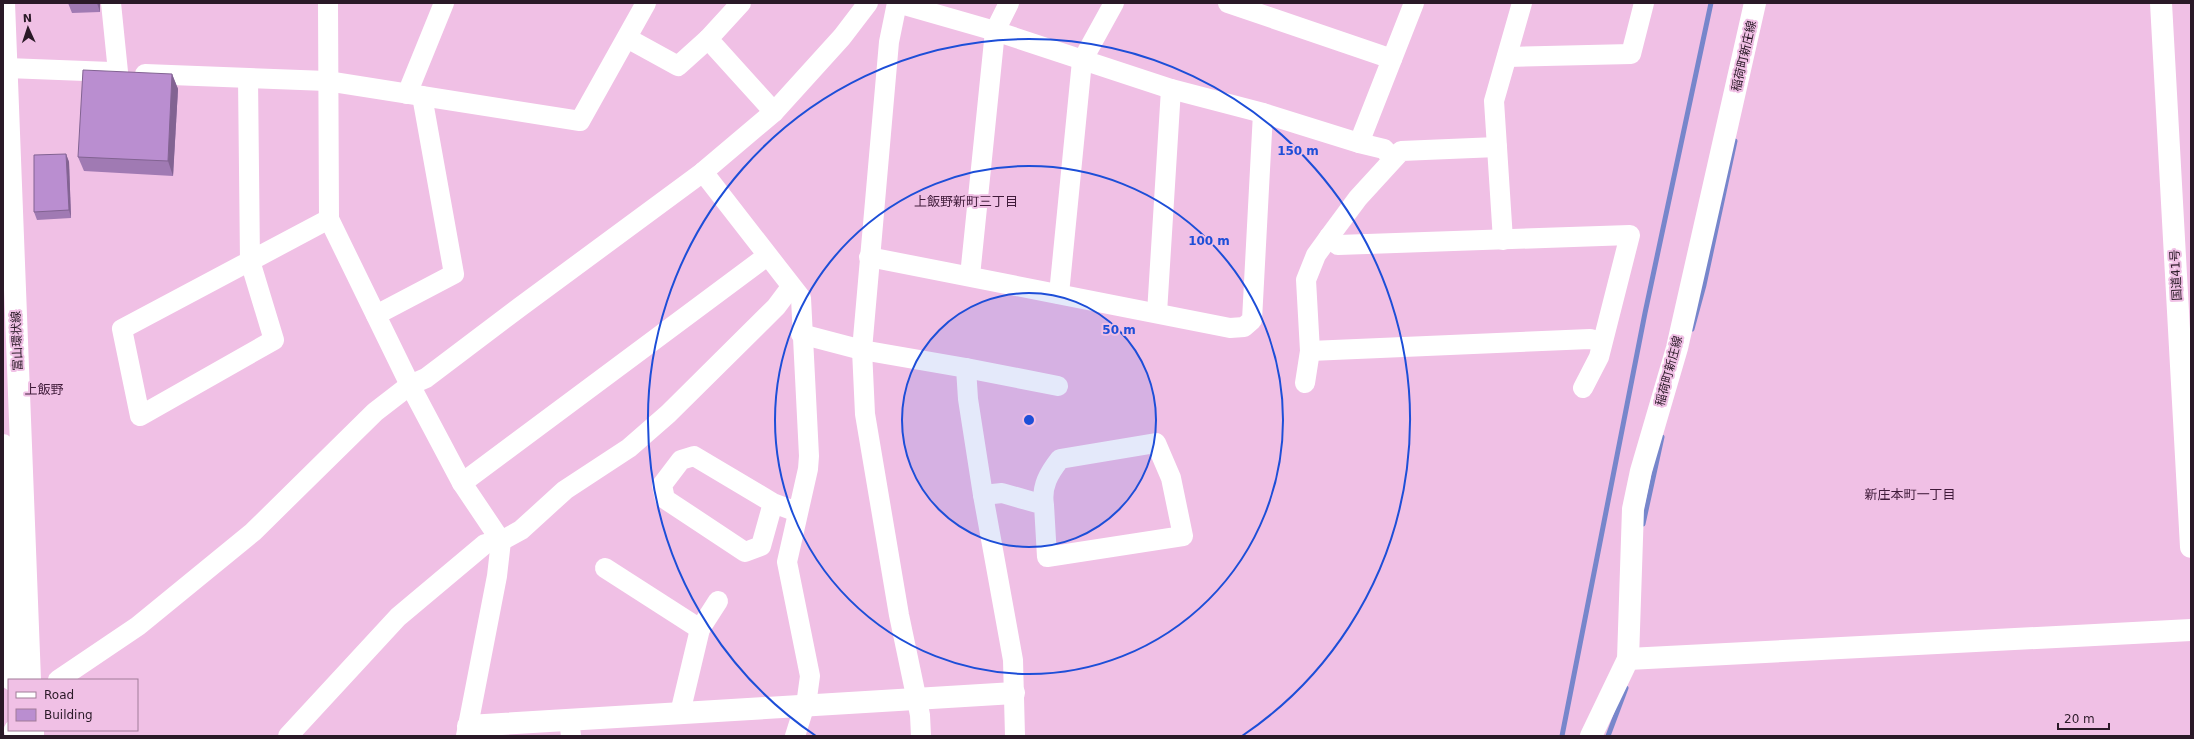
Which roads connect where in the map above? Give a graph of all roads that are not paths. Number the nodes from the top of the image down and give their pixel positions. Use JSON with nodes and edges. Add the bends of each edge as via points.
{"nodes":[{"id":1,"x":4,"y":3,"type":"edge"},
{"id":2,"x":111,"y":3,"type":"edge"},
{"id":3,"x":328,"y":3,"type":"edge"},
{"id":4,"x":444,"y":3,"type":"edge"},
{"id":5,"x":646,"y":3,"type":"edge"},
{"id":6,"x":741,"y":3,"type":"edge"},
{"id":7,"x":868,"y":3,"type":"edge"},
{"id":8,"x":897,"y":3,"type":"edge"},
{"id":9,"x":1009,"y":3,"type":"edge"},
{"id":10,"x":1114,"y":3,"type":"edge"},
{"id":11,"x":1228,"y":3,"type":"edge"},
{"id":12,"x":1414,"y":3,"type":"edge"},
{"id":13,"x":1522,"y":3,"type":"edge"},
{"id":14,"x":1644,"y":3,"type":"edge"},
{"id":15,"x":1755,"y":3,"type":"edge"},
{"id":16,"x":2161,"y":3,"type":"edge"},
{"id":17,"x":995,"y":31,"type":"junction"},
{"id":18,"x":627,"y":38,"type":"junction"},
{"id":19,"x":708,"y":39,"type":"junction"},
{"id":20,"x":1507,"y":57,"type":"junction"},
{"id":21,"x":1392,"y":59,"type":"junction"},
{"id":22,"x":1082,"y":61,"type":"junction"},
{"id":23,"x":7,"y":68,"type":"junction"},
{"id":24,"x":118,"y":72,"type":"junction"},
{"id":25,"x":248,"y":78,"type":"junction"},
{"id":26,"x":327,"y":81,"type":"junction"},
{"id":27,"x":1171,"y":89,"type":"junction"},
{"id":28,"x":415,"y":95,"type":"junction"},
{"id":29,"x":774,"y":112,"type":"junction"},
{"id":30,"x":1262,"y":114,"type":"junction"},
{"id":31,"x":1358,"y":143,"type":"junction"},
{"id":32,"x":1497,"y":147,"type":"junction"},
{"id":33,"x":1393,"y":159,"type":"junction"},
{"id":34,"x":703,"y":172,"type":"junction"},
{"id":35,"x":329,"y":218,"type":"junction"},
{"id":36,"x":1329,"y":237,"type":"junction"},
{"id":37,"x":1503,"y":240,"type":"junction"},
{"id":38,"x":767,"y":256,"type":"junction"},
{"id":39,"x":869,"y":257,"type":"junction"},
{"id":40,"x":250,"y":261,"type":"junction"},
{"id":41,"x":970,"y":276,"type":"junction"},
{"id":42,"x":790,"y":286,"type":"junction"},
{"id":43,"x":1060,"y":294,"type":"junction"},
{"id":44,"x":1157,"y":313,"type":"junction"},
{"id":45,"x":376,"y":315,"type":"junction"},
{"id":46,"x":801,"y":334,"type":"junction"},
{"id":47,"x":1602,"y":342,"type":"junction"},
{"id":48,"x":862,"y":350,"type":"junction"},
{"id":49,"x":1310,"y":351,"type":"junction"},
{"id":50,"x":966,"y":368,"type":"junction"},
{"id":51,"x":1305,"y":383,"type":"dead end"},
{"id":52,"x":410,"y":385,"type":"junction"},
{"id":53,"x":1058,"y":386,"type":"dead end"},
{"id":54,"x":1583,"y":388,"type":"dead end"},
{"id":55,"x":3,"y":445,"type":"edge"},
{"id":56,"x":462,"y":482,"type":"junction"},
{"id":57,"x":983,"y":495,"type":"junction"},
{"id":58,"x":773,"y":503,"type":"junction"},
{"id":59,"x":1044,"y":505,"type":"junction"},
{"id":60,"x":797,"y":512,"type":"junction"},
{"id":61,"x":501,"y":541,"type":"junction"},
{"id":62,"x":2191,"y":547,"type":"edge"},
{"id":63,"x":604,"y":568,"type":"dead end"},
{"id":64,"x":718,"y":601,"type":"dead end"},
{"id":65,"x":700,"y":629,"type":"junction"},
{"id":66,"x":2191,"y":630,"type":"edge"},
{"id":67,"x":1628,"y":659,"type":"junction"},
{"id":68,"x":12,"y":679,"type":"edge"},
{"id":69,"x":30,"y":679,"type":"edge"},
{"id":70,"x":59,"y":679,"type":"edge"},
{"id":71,"x":1014,"y":693,"type":"junction"},
{"id":72,"x":916,"y":699,"type":"junction"},
{"id":73,"x":804,"y":706,"type":"junction"},
{"id":74,"x":680,"y":713,"type":"junction"},
{"id":75,"x":570,"y":728,"type":"edge"},
{"id":76,"x":467,"y":731,"type":"edge"},
{"id":77,"x":3,"y":736,"type":"edge"},
{"id":78,"x":16,"y":736,"type":"edge"},
{"id":79,"x":288,"y":736,"type":"edge"},
{"id":80,"x":795,"y":736,"type":"edge"},
{"id":81,"x":921,"y":736,"type":"edge"},
{"id":82,"x":1015,"y":736,"type":"edge"},
{"id":83,"x":1590,"y":736,"type":"edge"}],
"edges":[{"from":1,"to":23,"type":"main road","name":"富山環状線"},
{"from":2,"to":24,"type":"street"},
{"from":3,"to":26,"type":"street"},
{"from":4,"to":28,"type":"street"},
{"from":5,"to":18,"type":"street"},
{"from":6,"to":19,"type":"street"},
{"from":7,"to":29,"type":"street","via":[[842,37]]},
{"from":8,"to":17,"type":"street"},
{"from":8,"to":39,"type":"street","via":[[889,42]]},
{"from":9,"to":17,"type":"street"},
{"from":10,"to":22,"type":"street"},
{"from":11,"to":21,"type":"street"},
{"from":12,"to":21,"type":"street"},
{"from":13,"to":20,"type":"street"},
{"from":14,"to":20,"type":"street","via":[[1631,54]]},
{"from":15,"to":67,"type":"main road","name":"稲荷町新庄線","via":[[1677,348],[1641,471],[1633,509]]},
{"from":16,"to":62,"type":"main road","name":"国道41号"},
{"from":17,"to":22,"type":"street"},
{"from":17,"to":41,"type":"street"},
{"from":18,"to":19,"type":"street","via":[[678,66]]},
{"from":18,"to":28,"type":"street","via":[[580,121]]},
{"from":19,"to":29,"type":"street"},
{"from":20,"to":32,"type":"street","via":[[1494,101]]},
{"from":21,"to":31,"type":"street"},
{"from":22,"to":27,"type":"street"},
{"from":22,"to":43,"type":"street"},
{"from":23,"to":24,"type":"street"},
{"from":23,"to":69,"type":"main road","name":"富山環状線"},
{"from":24,"to":25,"type":"street"},
{"from":25,"to":26,"type":"street"},
{"from":25,"to":40,"type":"street"},
{"from":26,"to":28,"type":"street"},
{"from":26,"to":35,"type":"street"},
{"from":27,"to":30,"type":"street"},
{"from":27,"to":44,"type":"street"},
{"from":28,"to":45,"type":"street","via":[[454,274]]},
{"from":29,"to":34,"type":"street"},
{"from":30,"to":31,"type":"street"},
{"from":30,"to":44,"type":"street","via":[[1252,320],[1244,327],[1230,328]]},
{"from":31,"to":33,"type":"street","via":[[1384,149]]},
{"from":32,"to":33,"type":"street","via":[[1401,151]]},
{"from":32,"to":37,"type":"street"},
{"from":33,"to":36,"type":"street","via":[[1358,198]]},
{"from":34,"to":38,"type":"street"},
{"from":34,"to":52,"type":"street","via":[[426,378]]},
{"from":35,"to":40,"type":"street"},
{"from":35,"to":45,"type":"street"},
{"from":36,"to":37,"type":"street","via":[[1338,245]]},
{"from":36,"to":49,"type":"street","via":[[1316,255],[1306,280]]},
{"from":37,"to":47,"type":"street","via":[[1630,235]]},
{"from":38,"to":42,"type":"street"},
{"from":38,"to":56,"type":"street"},
{"from":39,"to":41,"type":"street"},
{"from":39,"to":48,"type":"street"},
{"from":40,"to":40,"type":"street","via":[[274,340],[140,416],[122,330]]},
{"from":41,"to":43,"type":"street"},
{"from":42,"to":46,"type":"street","via":[[801,298]]},
{"from":42,"to":61,"type":"street","via":[[776,307],[668,414],[629,448],[565,490],[521,530]]},
{"from":43,"to":44,"type":"street"},
{"from":45,"to":52,"type":"street"},
{"from":46,"to":48,"type":"street"},
{"from":46,"to":60,"type":"street","via":[[809,456]]},
{"from":47,"to":49,"type":"street","via":[[1590,339]]},
{"from":47,"to":54,"type":"street","via":[[1599,357]]},
{"from":48,"to":50,"type":"street"},
{"from":48,"to":72,"type":"street","via":[[865,414]]},
{"from":49,"to":51,"type":"street"},
{"from":50,"to":53,"type":"street"},
{"from":50,"to":57,"type":"street","via":[[968,399]]},
{"from":52,"to":56,"type":"street"},
{"from":52,"to":70,"type":"street","via":[[375,412],[253,532],[138,626]]},
{"from":55,"to":68,"type":"main road"},
{"from":56,"to":61,"type":"street"},
{"from":57,"to":59,"type":"street","via":[[1002,493]]},
{"from":57,"to":71,"type":"street","via":[[1013,660]]},
{"from":58,"to":58,"type":"street","via":[[694,456],[681,460],[662,485],[665,499],[745,552],[761,546]]},
{"from":58,"to":60,"type":"street"},
{"from":59,"to":59,"type":"street","via":[[1047,557],[1183,536],[1171,478],[1156,442],[1060,458],[1047,475],[1042,495]]},
{"from":60,"to":73,"type":"street","via":[[787,562],[810,676]]},
{"from":61,"to":76,"type":"street","via":[[497,576]]},
{"from":61,"to":79,"type":"street","via":[[485,544],[398,617]]},
{"from":63,"to":65,"type":"street"},
{"from":64,"to":65,"type":"street"},
{"from":65,"to":74,"type":"street"},
{"from":66,"to":67,"type":"main road"},
{"from":67,"to":83,"type":"main road","name":"稲荷町新庄線"},
{"from":71,"to":72,"type":"main road"},
{"from":71,"to":82,"type":"street"},
{"from":72,"to":73,"type":"main road"},
{"from":72,"to":81,"type":"street"},
{"from":73,"to":74,"type":"main road"},
{"from":73,"to":80,"type":"street"},
{"from":74,"to":75,"type":"main road"},
{"from":75,"to":76,"type":"main road"},
{"from":77,"to":78,"type":"street"}]}
